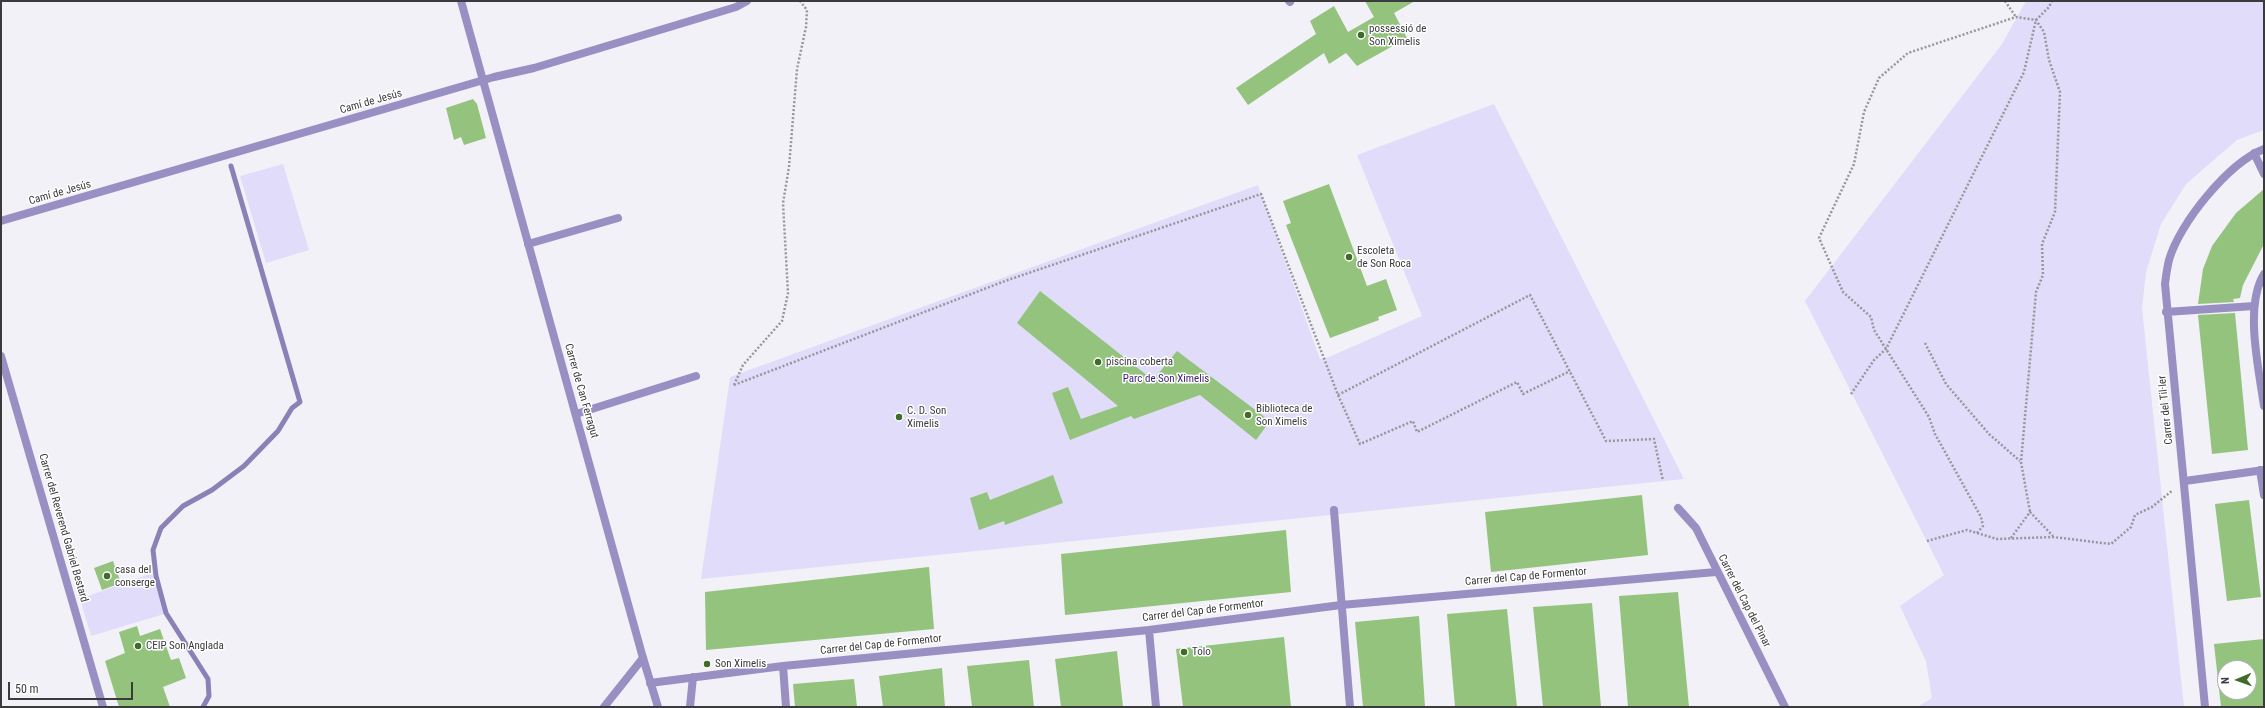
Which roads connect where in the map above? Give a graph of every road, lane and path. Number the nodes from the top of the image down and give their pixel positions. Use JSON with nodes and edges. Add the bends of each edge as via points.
{"nodes":[{"id":1,"x":461,"y":1,"type":"edge"},
{"id":2,"x":747,"y":1,"type":"edge"},
{"id":3,"x":800,"y":1,"type":"edge"},
{"id":4,"x":2005,"y":1,"type":"edge"},
{"id":5,"x":2052,"y":1,"type":"edge"},
{"id":6,"x":2016,"y":17,"type":"junction"},
{"id":7,"x":2036,"y":20,"type":"junction"},
{"id":8,"x":483,"y":81,"type":"junction"},
{"id":9,"x":2264,"y":149,"type":"edge"},
{"id":10,"x":2254,"y":153,"type":"junction"},
{"id":11,"x":2264,"y":174,"type":"edge"},
{"id":12,"x":618,"y":218,"type":"dead end"},
{"id":13,"x":1,"y":221,"type":"edge"},
{"id":14,"x":528,"y":244,"type":"junction"},
{"id":15,"x":2264,"y":274,"type":"edge"},
{"id":16,"x":2254,"y":306,"type":"junction"},
{"id":17,"x":2166,"y":312,"type":"junction"},
{"id":18,"x":1925,"y":343,"type":"dead end"},
{"id":19,"x":1886,"y":349,"type":"junction"},
{"id":20,"x":1,"y":356,"type":"edge"},
{"id":21,"x":1570,"y":371,"type":"junction"},
{"id":22,"x":696,"y":376,"type":"dead end"},
{"id":23,"x":1851,"y":394,"type":"dead end"},
{"id":24,"x":1338,"y":395,"type":"junction"},
{"id":25,"x":2264,"y":406,"type":"edge"},
{"id":26,"x":576,"y":414,"type":"junction"},
{"id":27,"x":2021,"y":462,"type":"junction"},
{"id":28,"x":2262,"y":470,"type":"edge"},
{"id":29,"x":1663,"y":481,"type":"dead end"},
{"id":30,"x":2184,"y":481,"type":"junction"},
{"id":31,"x":2264,"y":495,"type":"edge"},
{"id":32,"x":1678,"y":508,"type":"dead end"},
{"id":33,"x":1334,"y":510,"type":"dead end"},
{"id":34,"x":2030,"y":512,"type":"junction"},
{"id":35,"x":1977,"y":533,"type":"junction"},
{"id":36,"x":2053,"y":537,"type":"junction"},
{"id":37,"x":2011,"y":538,"type":"junction"},
{"id":38,"x":1927,"y":541,"type":"dead end"},
{"id":39,"x":1716,"y":572,"type":"junction"},
{"id":40,"x":1341,"y":605,"type":"junction"},
{"id":41,"x":1149,"y":630,"type":"junction"},
{"id":42,"x":643,"y":658,"type":"junction"},
{"id":43,"x":783,"y":666,"type":"junction"},
{"id":44,"x":693,"y":677,"type":"junction"},
{"id":45,"x":650,"y":683,"type":"junction"},
{"id":46,"x":103,"y":707,"type":"edge"},
{"id":47,"x":604,"y":707,"type":"edge"},
{"id":48,"x":658,"y":707,"type":"edge"},
{"id":49,"x":690,"y":707,"type":"edge"},
{"id":50,"x":786,"y":707,"type":"edge"},
{"id":51,"x":1156,"y":707,"type":"edge"},
{"id":52,"x":1350,"y":707,"type":"edge"},
{"id":53,"x":1785,"y":707,"type":"edge"},
{"id":54,"x":2205,"y":707,"type":"edge"}],
"edges":[{"from":1,"to":8,"type":"street","name":"Carrer de Can Ferragut"},
{"from":2,"to":8,"type":"street","name":"Camí de Jesús","via":[[736,7],[542,66]]},
{"from":3,"to":24,"type":"path","via":[[807,10],[806,27],[797,69],[789,167],[783,204],[788,293],[782,321],[743,365],[734,385],[1005,281],[1261,194]]},
{"from":4,"to":6,"type":"path"},
{"from":5,"to":7,"type":"path"},
{"from":6,"to":7,"type":"path"},
{"from":6,"to":19,"type":"path","via":[[1908,53],[1879,78],[1864,112],[1854,164],[1819,238],[1842,292],[1871,317],[1874,330]]},
{"from":7,"to":19,"type":"path","via":[[2024,72]]},
{"from":7,"to":27,"type":"path","via":[[2044,32],[2060,92],[2055,212],[2042,244],[2043,275],[2036,292]]},
{"from":8,"to":13,"type":"street","name":"Camí de Jesús"},
{"from":8,"to":14,"type":"street","name":"Carrer de Can Ferragut"},
{"from":9,"to":10,"type":"street","name":"Carrer del Til·ler"},
{"from":10,"to":11,"type":"street"},
{"from":10,"to":17,"type":"street","name":"Carrer del Til·ler","via":[[2220,181],[2191,216],[2169,259],[2165,284]]},
{"from":12,"to":14,"type":"street"},
{"from":14,"to":26,"type":"street","name":"Carrer de Can Ferragut"},
{"from":15,"to":16,"type":"street"},
{"from":16,"to":17,"type":"street"},
{"from":16,"to":25,"type":"street"},
{"from":17,"to":30,"type":"street","name":"Carrer del Til·ler"},
{"from":18,"to":27,"type":"path","via":[[1946,384],[1989,434]]},
{"from":19,"to":23,"type":"path","via":[[1874,360]]},
{"from":19,"to":35,"type":"path","via":[[1929,417],[1935,434],[1981,518],[1983,526]]},
{"from":20,"to":46,"type":"street","name":"Carrer del Reverend Gabriel Bestard"},
{"from":21,"to":24,"type":"path","via":[[1523,394],[1517,382],[1417,432],[1413,421],[1360,444]]},
{"from":21,"to":24,"type":"path","via":[[1530,295]]},
{"from":21,"to":29,"type":"path","via":[[1606,441],[1654,440]]},
{"from":22,"to":26,"type":"street"},
{"from":26,"to":42,"type":"street","name":"Carrer de Can Ferragut"},
{"from":27,"to":34,"type":"path"},
{"from":28,"to":30,"type":"street"},
{"from":28,"to":31,"type":"street"},
{"from":30,"to":36,"type":"path","via":[[2152,507],[2135,515],[2131,527],[2111,544]]},
{"from":30,"to":54,"type":"street","name":"Carrer del Til·ler"},
{"from":32,"to":39,"type":"street","name":"Carrer del Cap del Pinar","via":[[1696,528]]},
{"from":33,"to":40,"type":"street"},
{"from":34,"to":36,"type":"path"},
{"from":34,"to":37,"type":"path"},
{"from":35,"to":37,"type":"path","via":[[1997,539]]},
{"from":35,"to":38,"type":"path","via":[[1967,530]]},
{"from":36,"to":37,"type":"path"},
{"from":39,"to":40,"type":"street","name":"Carrer del Cap de Formentor"},
{"from":39,"to":53,"type":"street","name":"Carrer del Cap del Pinar"},
{"from":40,"to":41,"type":"street","name":"Carrer del Cap de Formentor"},
{"from":40,"to":52,"type":"street"},
{"from":41,"to":43,"type":"street","name":"Carrer del Cap de Formentor"},
{"from":41,"to":51,"type":"street"},
{"from":42,"to":45,"type":"street","name":"Carrer de Can Ferragut"},
{"from":42,"to":47,"type":"street"},
{"from":43,"to":44,"type":"street","name":"Carrer del Cap de Formentor"},
{"from":43,"to":50,"type":"street"},
{"from":44,"to":45,"type":"street"},
{"from":44,"to":49,"type":"street"},
{"from":45,"to":48,"type":"street","name":"Carrer de Can Ferragut"}]}
